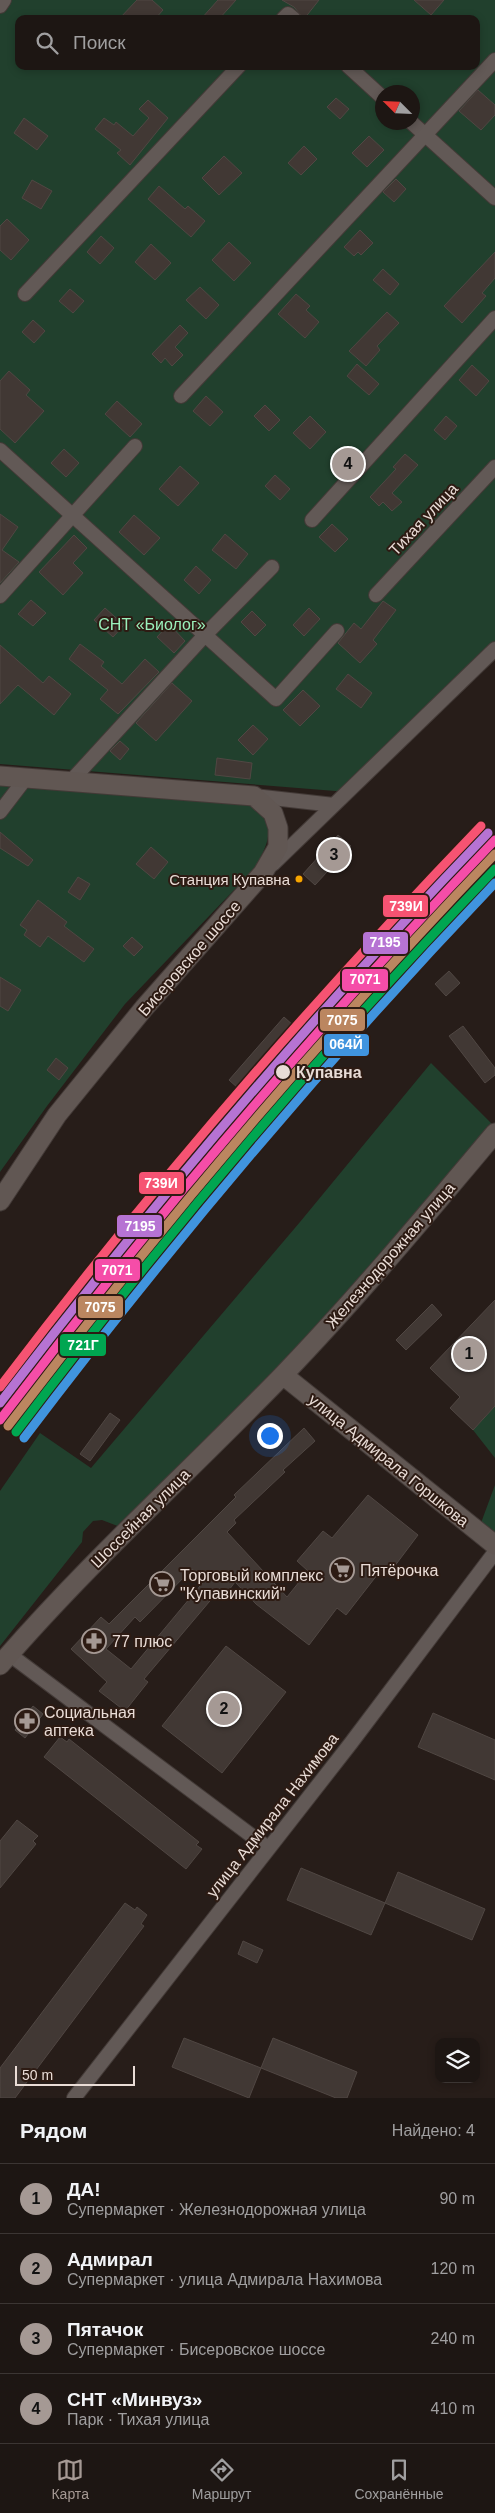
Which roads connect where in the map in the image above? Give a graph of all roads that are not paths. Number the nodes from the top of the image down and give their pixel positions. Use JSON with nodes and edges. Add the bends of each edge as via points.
{"nodes":[{"id":1,"x":4,"y":0,"type":"edge"},
{"id":2,"x":0,"y":6,"type":"edge"},
{"id":3,"x":495,"y":60,"type":"edge"},
{"id":4,"x":235,"y":70,"type":"edge"},
{"id":5,"x":352,"y":70,"type":"edge"},
{"id":6,"x":375,"y":91,"type":"edge"},
{"id":7,"x":420,"y":130,"type":"edge"},
{"id":8,"x":426,"y":135,"type":"junction"},
{"id":9,"x":495,"y":198,"type":"edge"},
{"id":10,"x":26,"y":294,"type":"dead end"},
{"id":11,"x":495,"y":318,"type":"edge"},
{"id":12,"x":181,"y":396,"type":"dead end"},
{"id":13,"x":135,"y":446,"type":"dead end"},
{"id":14,"x":0,"y":450,"type":"edge"},
{"id":15,"x":495,"y":467,"type":"edge"},
{"id":16,"x":73,"y":514,"type":"junction"},
{"id":17,"x":312,"y":520,"type":"dead end"},
{"id":18,"x":272,"y":567,"type":"dead end"},
{"id":19,"x":376,"y":595,"type":"dead end"},
{"id":20,"x":0,"y":596,"type":"edge"},
{"id":21,"x":337,"y":632,"type":"dead end"},
{"id":22,"x":205,"y":635,"type":"junction"},
{"id":23,"x":495,"y":649,"type":"edge"},
{"id":24,"x":0,"y":776,"type":"edge"},
{"id":25,"x":26,"y":778,"type":"junction"},
{"id":26,"x":71,"y":781,"type":"junction"},
{"id":27,"x":254,"y":796,"type":"junction"},
{"id":28,"x":334,"y":805,"type":"junction"},
{"id":29,"x":0,"y":812,"type":"edge"},
{"id":30,"x":263,"y":874,"type":"junction"},
{"id":31,"x":495,"y":1133,"type":"edge"},
{"id":32,"x":0,"y":1201,"type":"edge"},
{"id":33,"x":284,"y":1375,"type":"junction"},
{"id":34,"x":495,"y":1545,"type":"edge"},
{"id":35,"x":495,"y":1552,"type":"edge"},
{"id":36,"x":5,"y":1660,"type":"edge"},
{"id":37,"x":268,"y":1848,"type":"junction"},
{"id":38,"x":74,"y":2098,"type":"edge"}],
"edges":[{"from":1,"to":2,"type":"street"},
{"from":3,"to":8,"type":"street"},
{"from":4,"to":10,"type":"street"},
{"from":5,"to":6,"type":"street"},
{"from":7,"to":8,"type":"street"},
{"from":8,"to":9,"type":"street"},
{"from":8,"to":12,"type":"street"},
{"from":11,"to":17,"type":"street"},
{"from":13,"to":16,"type":"street"},
{"from":14,"to":16,"type":"street"},
{"from":15,"to":19,"type":"street","name":"Тихая улица"},
{"from":16,"to":20,"type":"street"},
{"from":16,"to":22,"type":"street"},
{"from":18,"to":22,"type":"street"},
{"from":21,"to":22,"type":"street","via":[[276,699]]},
{"from":22,"to":26,"type":"street"},
{"from":23,"to":28,"type":"street"},
{"from":24,"to":25,"type":"main road"},
{"from":25,"to":26,"type":"main road"},
{"from":25,"to":29,"type":"street"},
{"from":26,"to":27,"type":"main road"},
{"from":27,"to":28,"type":"street"},
{"from":27,"to":30,"type":"main road","name":"Бисеровское шоссе","via":[[273,813],[278,828],[278,846]]},
{"from":28,"to":30,"type":"street"},
{"from":30,"to":32,"type":"main road","name":"Бисеровское шоссе","via":[[144,1008],[57,1115]]},
{"from":31,"to":33,"type":"main road","name":"Железнодорожная улица","via":[[416,1228]]},
{"from":33,"to":34,"type":"main road","name":"улица Адмирала Горшкова"},
{"from":33,"to":36,"type":"main road","name":"Шоссейная улица","via":[[121,1536]]},
{"from":35,"to":37,"type":"street","name":"улица Адмирала Нахимова"},
{"from":36,"to":37,"type":"street"},
{"from":37,"to":38,"type":"street","name":"улица Адмирала Нахимова"}]}
